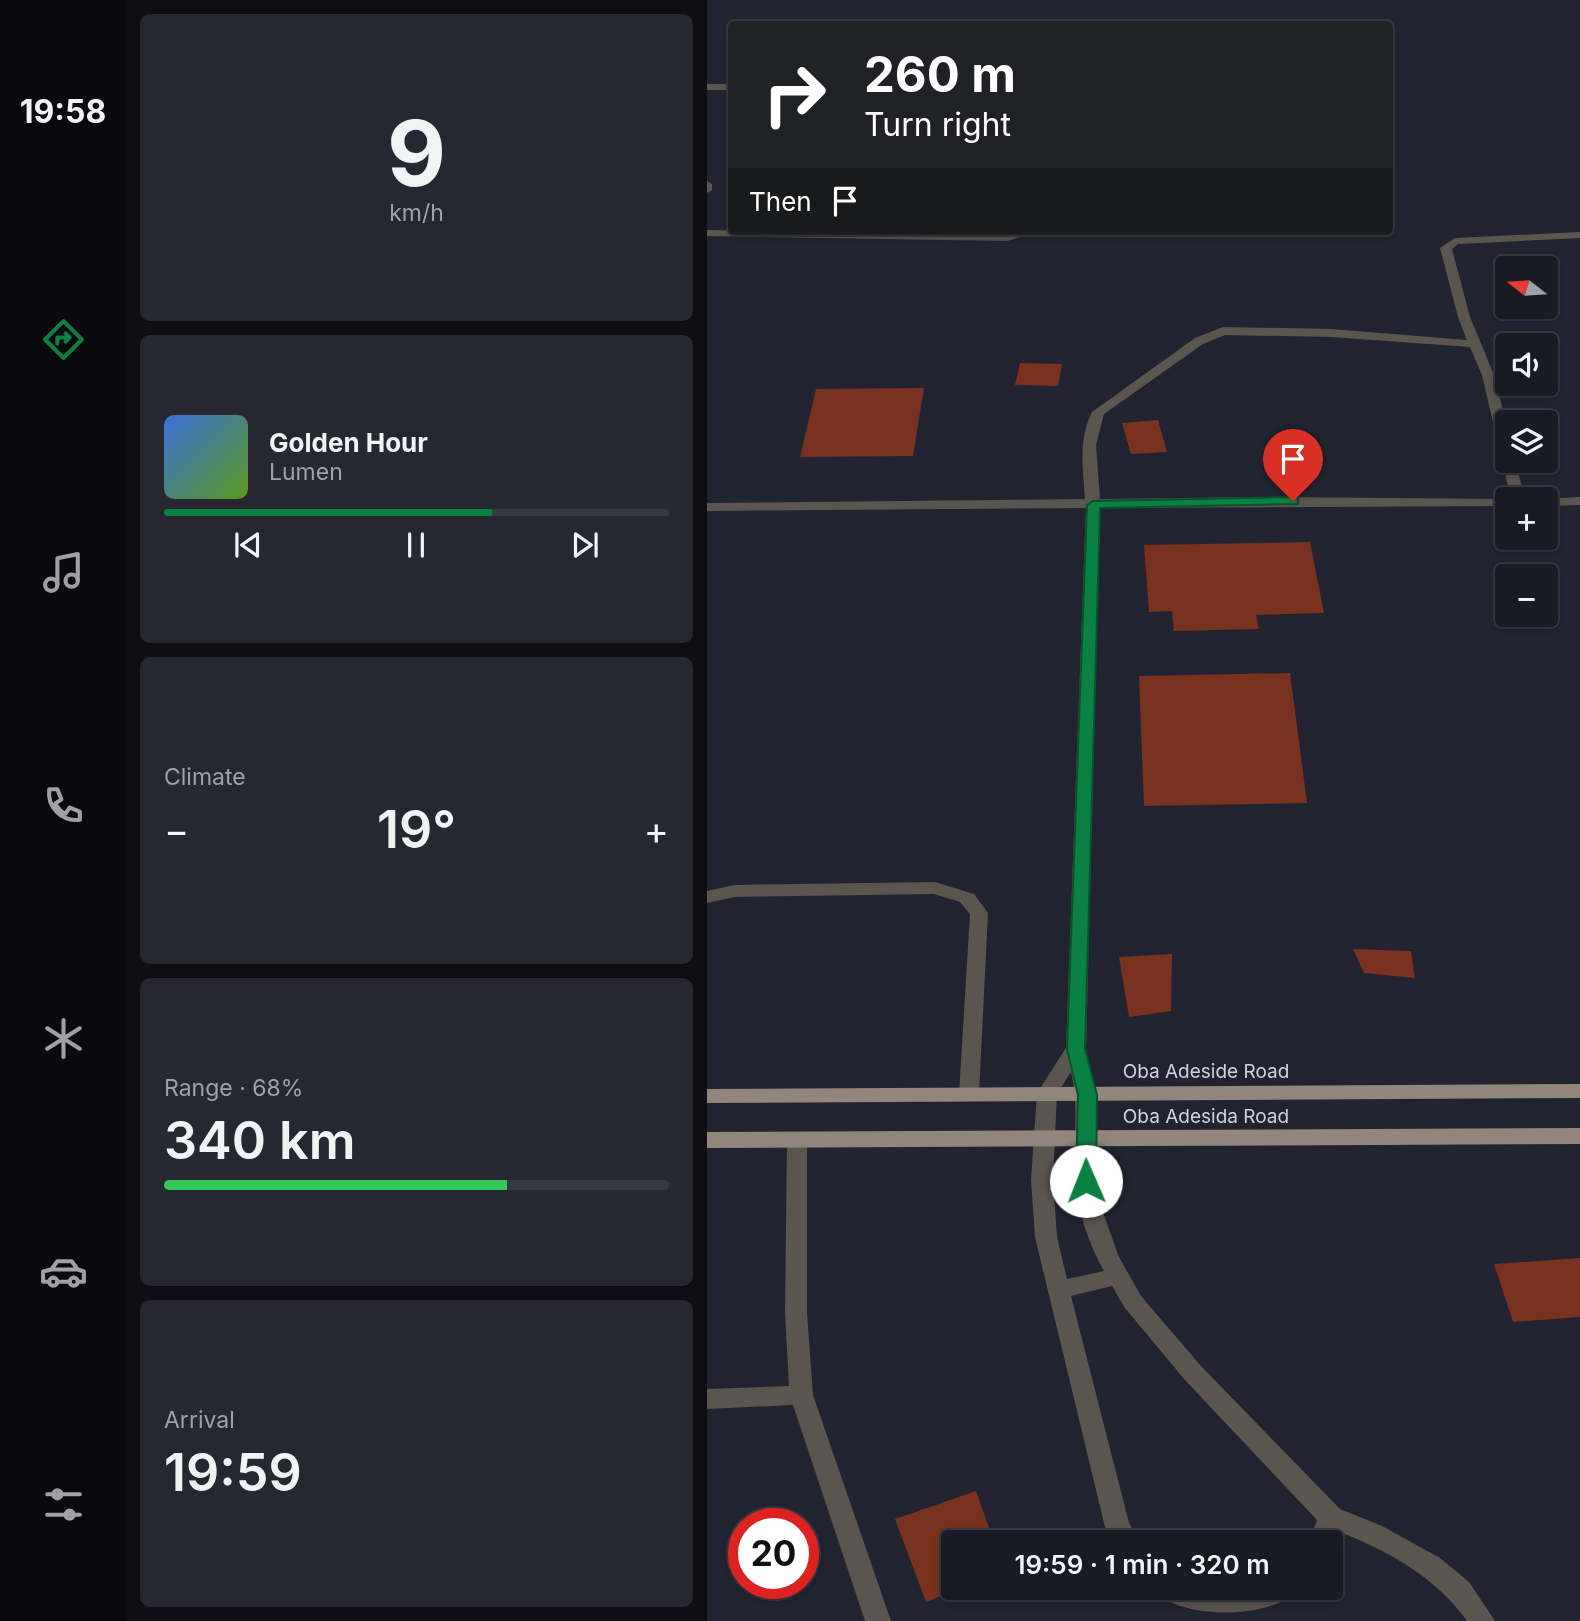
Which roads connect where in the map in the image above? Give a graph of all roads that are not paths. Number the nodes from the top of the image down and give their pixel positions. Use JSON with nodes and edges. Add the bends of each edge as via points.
{"nodes":[{"id":1,"x":707,"y":87,"type":"edge"},
{"id":2,"x":728,"y":87,"type":"edge"},
{"id":3,"x":707,"y":184,"type":"edge"},
{"id":4,"x":707,"y":190,"type":"edge"},
{"id":5,"x":707,"y":233,"type":"edge"},
{"id":6,"x":728,"y":233,"type":"edge"},
{"id":7,"x":827,"y":235,"type":"edge"},
{"id":8,"x":1019,"y":235,"type":"edge"},
{"id":9,"x":1580,"y":235,"type":"edge"},
{"id":10,"x":1475,"y":344,"type":"junction"},
{"id":11,"x":1496,"y":410,"type":"edge"},
{"id":12,"x":1580,"y":501,"type":"edge"},
{"id":13,"x":1495,"y":502,"type":"edge"},
{"id":14,"x":1558,"y":502,"type":"edge"},
{"id":15,"x":1093,"y":505,"type":"junction"},
{"id":16,"x":707,"y":506,"type":"edge"},
{"id":17,"x":707,"y":897,"type":"edge"},
{"id":18,"x":1076,"y":1049,"type":"junction"},
{"id":19,"x":1580,"y":1091,"type":"edge"},
{"id":20,"x":969,"y":1094,"type":"junction"},
{"id":21,"x":1047,"y":1094,"type":"junction"},
{"id":22,"x":1087,"y":1095,"type":"junction"},
{"id":23,"x":707,"y":1096,"type":"edge"},
{"id":24,"x":1580,"y":1136,"type":"edge"},
{"id":25,"x":1042,"y":1138,"type":"junction"},
{"id":26,"x":1085,"y":1139,"type":"junction"},
{"id":27,"x":707,"y":1140,"type":"edge"},
{"id":28,"x":797,"y":1140,"type":"junction"},
{"id":29,"x":1118,"y":1276,"type":"junction"},
{"id":30,"x":1059,"y":1290,"type":"junction"},
{"id":31,"x":801,"y":1395,"type":"junction"},
{"id":32,"x":707,"y":1399,"type":"edge"},
{"id":33,"x":1331,"y":1517,"type":"junction"},
{"id":34,"x":1120,"y":1530,"type":"edge"},
{"id":35,"x":1326,"y":1530,"type":"edge"},
{"id":36,"x":1179,"y":1600,"type":"edge"},
{"id":37,"x":1272,"y":1600,"type":"edge"},
{"id":38,"x":878,"y":1621,"type":"edge"},
{"id":39,"x":1482,"y":1621,"type":"edge"}],
"edges":[{"from":1,"to":2,"type":"street"},
{"from":3,"to":4,"type":"street"},
{"from":5,"to":6,"type":"street"},
{"from":7,"to":8,"type":"street"},
{"from":9,"to":10,"type":"street","via":[[1450,243],[1446,248]]},
{"from":10,"to":11,"type":"street"},
{"from":10,"to":15,"type":"street","via":[[1331,333],[1212,333],[1092,421]]},
{"from":12,"to":14,"type":"street"},
{"from":13,"to":15,"type":"street"},
{"from":15,"to":16,"type":"street"},
{"from":15,"to":18,"type":"street"},
{"from":17,"to":20,"type":"street","via":[[734,891],[936,887],[967,898],[979,914]]},
{"from":18,"to":21,"type":"street"},
{"from":18,"to":22,"type":"street"},
{"from":19,"to":22,"type":"main road","name":"Oba Adeside Road"},
{"from":20,"to":21,"type":"main road","name":"Oba Adeside Road"},
{"from":20,"to":23,"type":"main road","name":"Oba Adeside Road"},
{"from":21,"to":22,"type":"main road","name":"Oba Adeside Road"},
{"from":21,"to":25,"type":"street"},
{"from":22,"to":26,"type":"street"},
{"from":24,"to":26,"type":"main road","name":"Oba Adesida Road"},
{"from":25,"to":26,"type":"main road","name":"Oba Adesida Road"},
{"from":25,"to":28,"type":"main road","name":"Oba Adesida Road"},
{"from":25,"to":30,"type":"street","via":[[1046,1237]]},
{"from":26,"to":29,"type":"street","via":[[1091,1210]]},
{"from":27,"to":28,"type":"main road","name":"Oba Adesida Road"},
{"from":28,"to":31,"type":"street","via":[[796,1313]]},
{"from":29,"to":30,"type":"street"},
{"from":29,"to":33,"type":"street","via":[[1133,1302],[1193,1373]]},
{"from":30,"to":34,"type":"street"},
{"from":31,"to":32,"type":"street"},
{"from":31,"to":38,"type":"street"},
{"from":33,"to":35,"type":"street"},
{"from":33,"to":39,"type":"street","via":[[1431,1566],[1460,1590]]},
{"from":36,"to":37,"type":"street","via":[[1221,1610]]}]}
